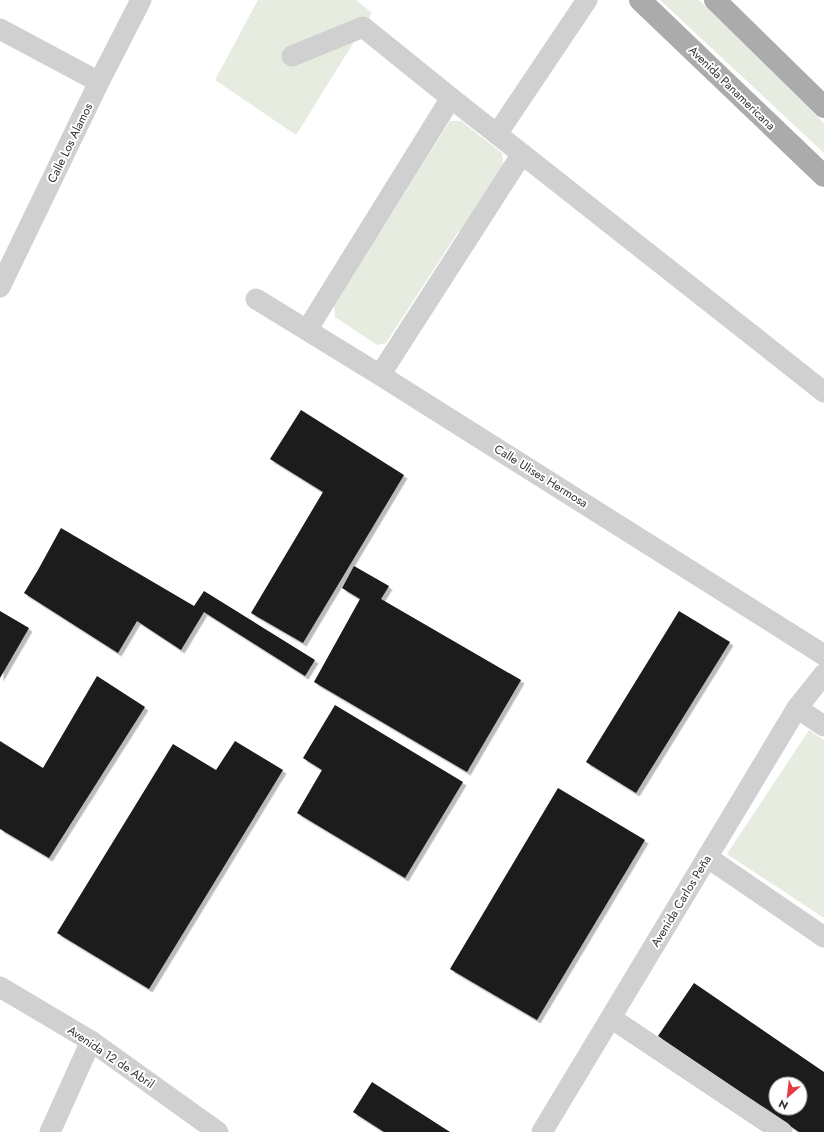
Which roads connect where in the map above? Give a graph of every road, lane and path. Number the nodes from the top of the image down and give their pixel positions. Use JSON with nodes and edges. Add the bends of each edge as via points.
{"nodes":[{"id":1,"x":141,"y":0,"type":"edge"},
{"id":2,"x":587,"y":0,"type":"edge"},
{"id":3,"x":640,"y":0,"type":"edge"},
{"id":4,"x":715,"y":0,"type":"edge"},
{"id":5,"x":0,"y":28,"type":"edge"},
{"id":6,"x":292,"y":56,"type":"dead end"},
{"id":7,"x":100,"y":82,"type":"junction"},
{"id":8,"x":451,"y":98,"type":"junction"},
{"id":9,"x":824,"y":107,"type":"edge"},
{"id":10,"x":497,"y":134,"type":"junction"},
{"id":11,"x":522,"y":154,"type":"junction"},
{"id":12,"x":824,"y":176,"type":"edge"},
{"id":13,"x":0,"y":287,"type":"edge"},
{"id":14,"x":256,"y":299,"type":"dead end"},
{"id":15,"x":307,"y":330,"type":"junction"},
{"id":16,"x":380,"y":375,"type":"junction"},
{"id":17,"x":824,"y":392,"type":"edge"},
{"id":18,"x":824,"y":655,"type":"edge"},
{"id":19,"x":824,"y":674,"type":"edge"},
{"id":20,"x":797,"y":708,"type":"junction"},
{"id":21,"x":824,"y":726,"type":"edge"},
{"id":22,"x":707,"y":857,"type":"junction"},
{"id":23,"x":824,"y":937,"type":"edge"},
{"id":24,"x":0,"y":987,"type":"edge"},
{"id":25,"x":611,"y":1018,"type":"junction"},
{"id":26,"x":92,"y":1042,"type":"junction"},
{"id":27,"x":50,"y":1132,"type":"edge"},
{"id":28,"x":218,"y":1132,"type":"edge"},
{"id":29,"x":542,"y":1132,"type":"edge"},
{"id":30,"x":782,"y":1132,"type":"edge"}],
"edges":[{"from":1,"to":7,"type":"street","name":"Calle Los Alamos"},
{"from":2,"to":10,"type":"street"},
{"from":3,"to":12,"type":"main road","name":"Avenida Panamericana"},
{"from":4,"to":9,"type":"main road"},
{"from":5,"to":7,"type":"street"},
{"from":6,"to":8,"type":"street","via":[[363,27]]},
{"from":7,"to":13,"type":"street","name":"Calle Los Alamos"},
{"from":8,"to":10,"type":"street"},
{"from":8,"to":15,"type":"street"},
{"from":10,"to":11,"type":"street"},
{"from":11,"to":16,"type":"street"},
{"from":11,"to":17,"type":"street"},
{"from":14,"to":15,"type":"street","name":"Calle Ulises Hermosa"},
{"from":15,"to":16,"type":"street","name":"Calle Ulises Hermosa"},
{"from":16,"to":18,"type":"street","name":"Calle Ulises Hermosa"},
{"from":19,"to":20,"type":"street","name":"Avenida Carlos Peña"},
{"from":20,"to":21,"type":"street"},
{"from":20,"to":22,"type":"street","name":"Avenida Carlos Peña"},
{"from":22,"to":23,"type":"street"},
{"from":22,"to":25,"type":"street","name":"Avenida Carlos Peña"},
{"from":24,"to":26,"type":"street","name":"Avenida 12 de Abril"},
{"from":25,"to":29,"type":"street","name":"Avenida Carlos Peña"},
{"from":25,"to":30,"type":"street"},
{"from":26,"to":27,"type":"street"},
{"from":26,"to":28,"type":"street","name":"Avenida 12 de Abril"}]}
